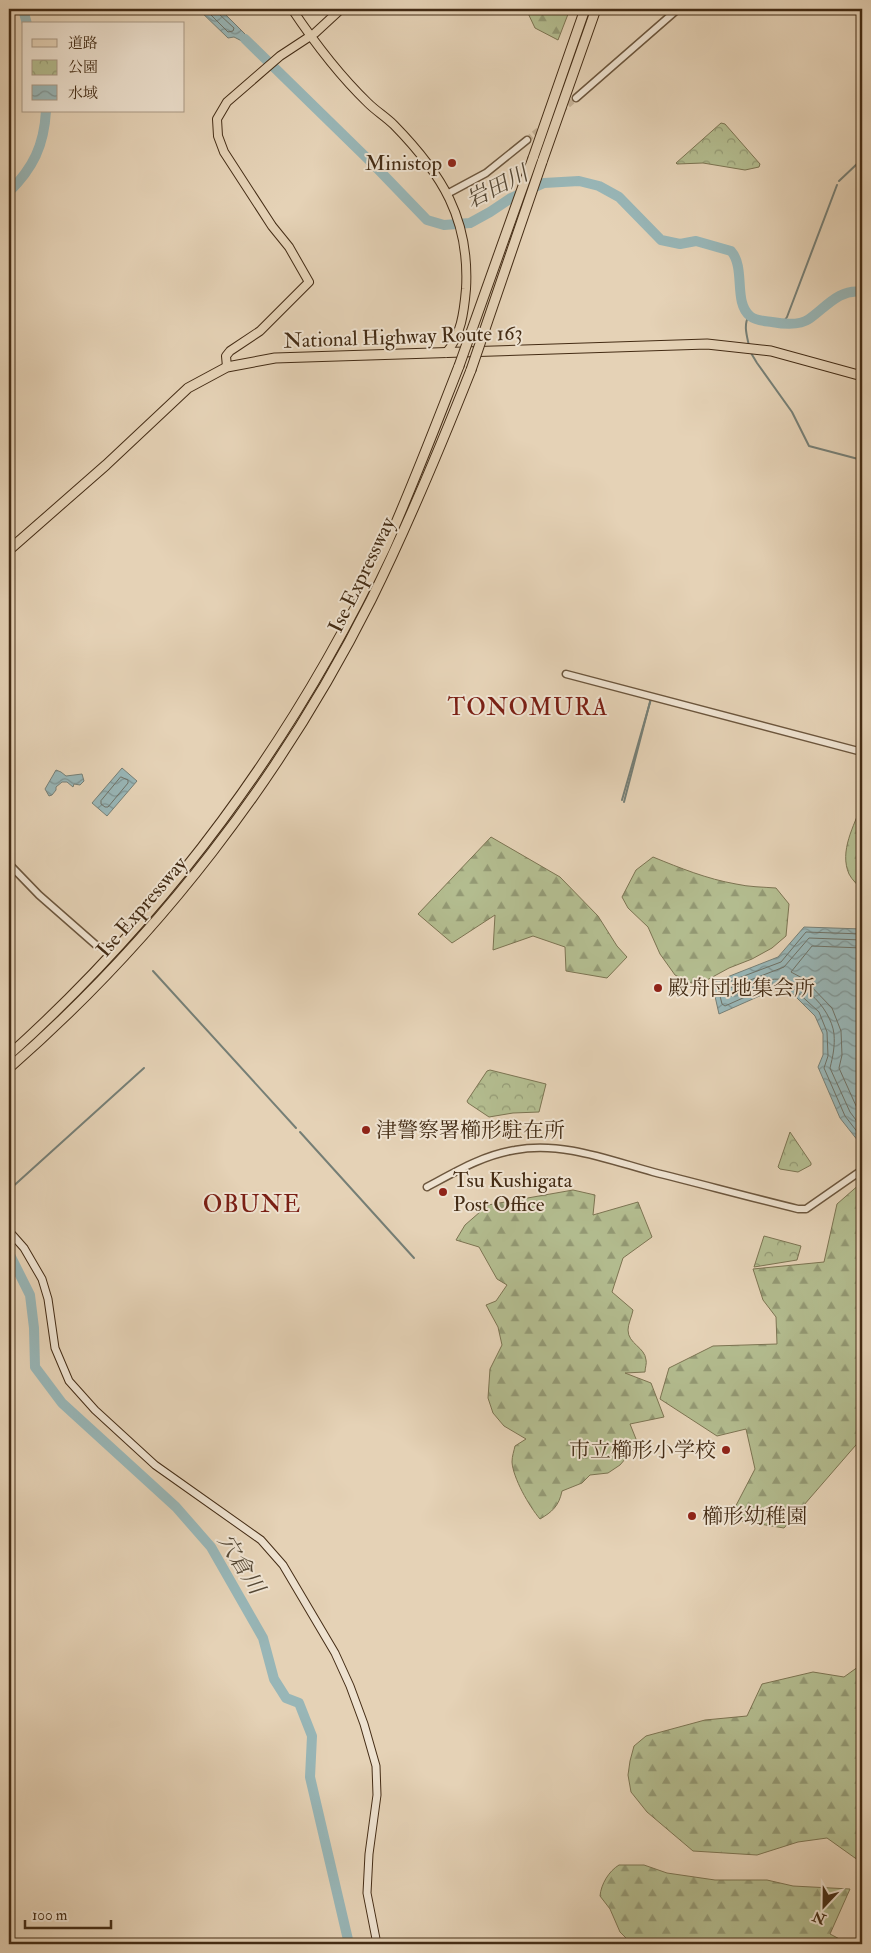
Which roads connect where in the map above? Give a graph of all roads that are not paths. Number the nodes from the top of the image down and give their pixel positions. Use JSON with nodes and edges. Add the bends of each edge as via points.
{"nodes":[{"id":1,"x":292,"y":9,"type":"edge"},
{"id":2,"x":341,"y":9,"type":"edge"},
{"id":3,"x":585,"y":9,"type":"edge"},
{"id":4,"x":596,"y":9,"type":"edge"},
{"id":5,"x":678,"y":9,"type":"edge"},
{"id":6,"x":310,"y":36,"type":"junction"},
{"id":7,"x":576,"y":98,"type":"tunnel mouth"},
{"id":8,"x":527,"y":140,"type":"tunnel mouth"},
{"id":9,"x":447,"y":194,"type":"junction"},
{"id":10,"x":446,"y":353,"type":"junction"},
{"id":11,"x":227,"y":367,"type":"junction"},
{"id":12,"x":862,"y":376,"type":"edge"},
{"id":13,"x":9,"y":550,"type":"edge"},
{"id":14,"x":566,"y":674,"type":"dead end"},
{"id":15,"x":862,"y":752,"type":"edge"},
{"id":16,"x":9,"y":864,"type":"edge"},
{"id":17,"x":108,"y":950,"type":"dead end"},
{"id":18,"x":9,"y":1056,"type":"edge"},
{"id":19,"x":9,"y":1068,"type":"edge"},
{"id":20,"x":862,"y":1170,"type":"edge"},
{"id":21,"x":427,"y":1187,"type":"dead end"},
{"id":22,"x":9,"y":1231,"type":"edge"},
{"id":23,"x":377,"y":1944,"type":"edge"}],
"edges":[{"from":1,"to":6,"type":"main road"},
{"from":2,"to":6,"type":"main road"},
{"from":3,"to":18,"type":"highway","name":"Ise Expressway","bridge":true,"via":[[459,366],[418,472],[345,628],[281,737],[230,812],[169,890],[100,967]]},
{"from":4,"to":19,"type":"highway","name":"Ise Expressway","bridge":true,"via":[[471,370],[428,477],[370,601],[320,692],[238,817],[148,930],[87,995]]},
{"from":5,"to":7,"type":"street"},
{"from":6,"to":9,"type":"main road","via":[[352,87],[419,152]]},
{"from":6,"to":11,"type":"main road","via":[[280,56],[227,102],[217,119],[220,145],[310,282],[260,330],[230,351],[226,356]]},
{"from":8,"to":9,"type":"street","via":[[486,174]]},
{"from":9,"to":10,"type":"main road","via":[[462,232],[465,298],[455,342]]},
{"from":10,"to":11,"type":"highway","name":"National Highway Route 163","via":[[275,358]]},
{"from":10,"to":12,"type":"highway","name":"National Highway Route 163","via":[[724,345],[770,351]]},
{"from":11,"to":13,"type":"highway","name":"National Highway Route 163","via":[[178,396]]},
{"from":14,"to":15,"type":"street"},
{"from":16,"to":17,"type":"street","via":[[96,945]]},
{"from":20,"to":21,"type":"street","via":[[806,1209],[586,1154],[548,1148],[499,1153]]},
{"from":22,"to":23,"type":"main road","via":[[42,1279],[55,1348],[69,1381],[155,1465],[261,1540],[283,1565],[335,1653],[362,1716],[376,1766],[377,1795],[367,1893]]}]}
